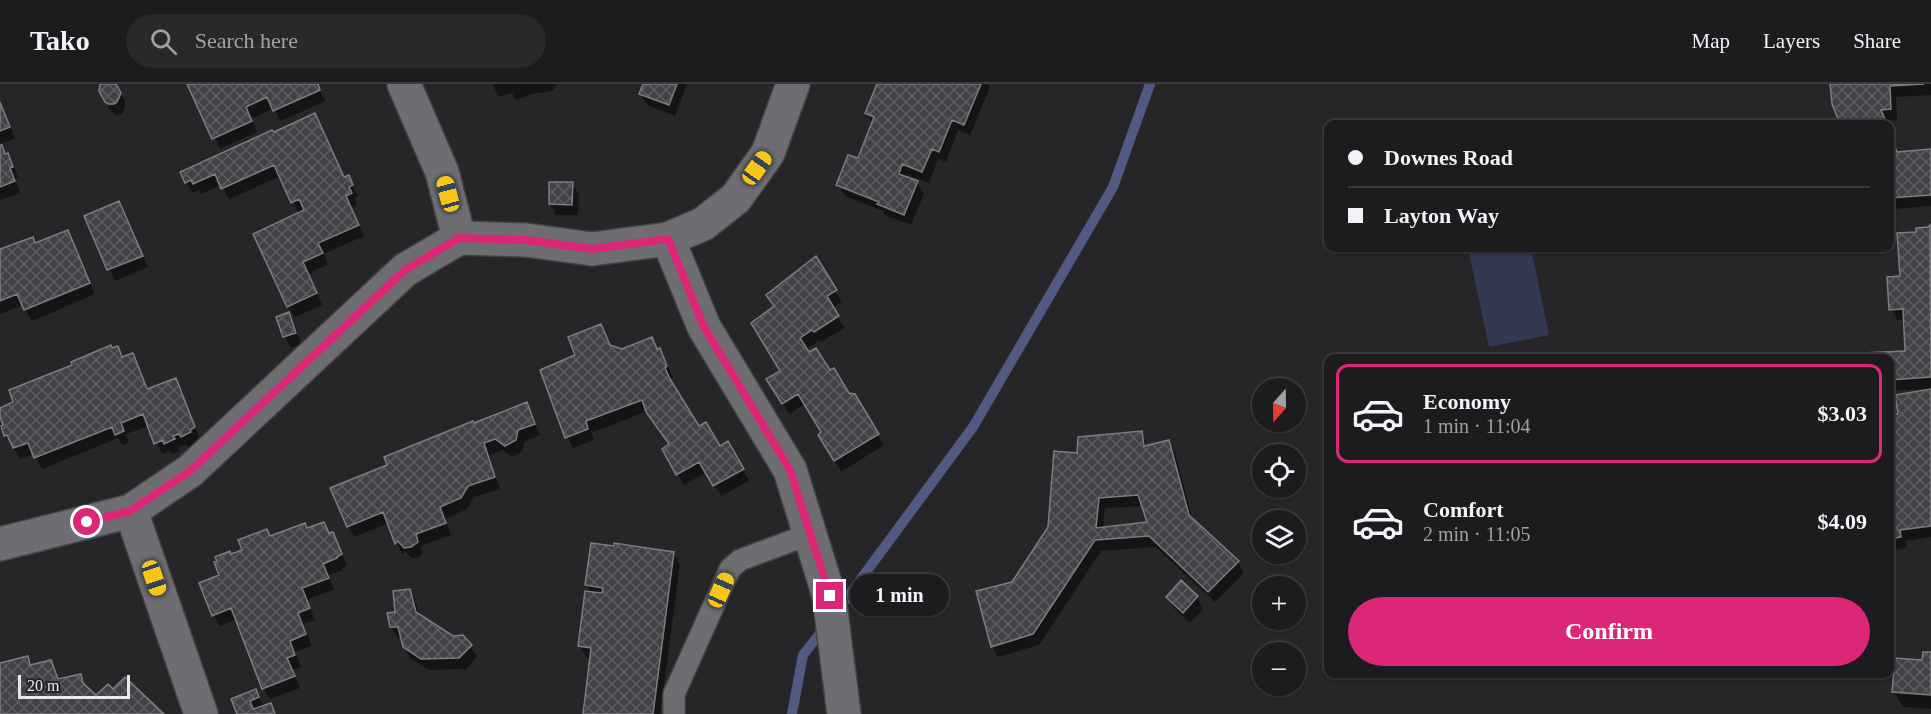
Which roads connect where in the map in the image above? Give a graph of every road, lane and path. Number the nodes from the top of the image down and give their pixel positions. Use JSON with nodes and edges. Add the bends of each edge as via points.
{"nodes":[{"id":1,"x":404,"y":84,"type":"edge"},
{"id":2,"x":793,"y":84,"type":"edge"},
{"id":3,"x":459,"y":238,"type":"junction"},
{"id":4,"x":668,"y":239,"type":"junction"},
{"id":5,"x":130,"y":511,"type":"junction"},
{"id":6,"x":810,"y":534,"type":"junction"},
{"id":7,"x":0,"y":544,"type":"edge"},
{"id":8,"x":201,"y":714,"type":"edge"},
{"id":9,"x":674,"y":714,"type":"edge"},
{"id":10,"x":843,"y":714,"type":"edge"}],
"edges":[{"from":1,"to":3,"type":"street","via":[[442,172]]},
{"from":2,"to":4,"type":"street","via":[[768,153],[736,198],[703,224]]},
{"from":3,"to":4,"type":"street","via":[[526,240],[592,249]]},
{"from":3,"to":5,"type":"street","via":[[405,270],[190,471]]},
{"from":4,"to":6,"type":"street","via":[[704,327],[790,470]]},
{"from":5,"to":7,"type":"street"},
{"from":5,"to":8,"type":"street"},
{"from":6,"to":9,"type":"lane","via":[[741,560],[730,569],[674,694]]},
{"from":6,"to":10,"type":"street","via":[[830,596]]}]}
